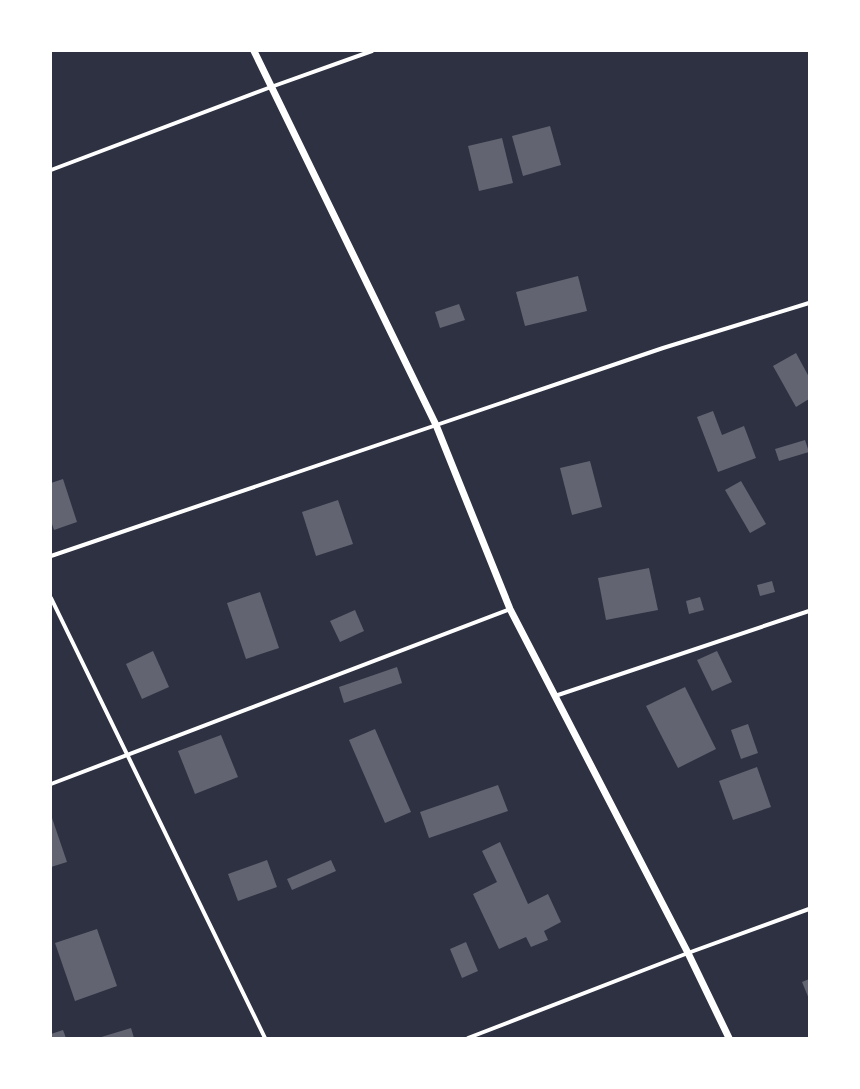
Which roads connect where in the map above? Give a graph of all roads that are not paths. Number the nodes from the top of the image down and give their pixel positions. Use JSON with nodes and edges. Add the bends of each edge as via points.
{"nodes":[{"id":1,"x":254,"y":51,"type":"edge"},
{"id":2,"x":372,"y":51,"type":"edge"},
{"id":3,"x":271,"y":87,"type":"junction"},
{"id":4,"x":51,"y":170,"type":"edge"},
{"id":5,"x":809,"y":303,"type":"edge"},
{"id":6,"x":436,"y":425,"type":"junction"},
{"id":7,"x":51,"y":556,"type":"edge"},
{"id":8,"x":51,"y":598,"type":"edge"},
{"id":9,"x":510,"y":609,"type":"junction"},
{"id":10,"x":809,"y":611,"type":"edge"},
{"id":11,"x":555,"y":696,"type":"junction"},
{"id":12,"x":127,"y":755,"type":"junction"},
{"id":13,"x":51,"y":784,"type":"edge"},
{"id":14,"x":809,"y":910,"type":"edge"},
{"id":15,"x":688,"y":953,"type":"junction"},
{"id":16,"x":265,"y":1038,"type":"edge"},
{"id":17,"x":468,"y":1038,"type":"edge"},
{"id":18,"x":729,"y":1038,"type":"edge"}],
"edges":[{"from":1,"to":3,"type":"street"},
{"from":2,"to":3,"type":"street"},
{"from":3,"to":4,"type":"street"},
{"from":3,"to":6,"type":"street"},
{"from":5,"to":6,"type":"street","via":[[663,348]]},
{"from":6,"to":7,"type":"street"},
{"from":6,"to":9,"type":"street"},
{"from":8,"to":12,"type":"street"},
{"from":9,"to":11,"type":"street"},
{"from":9,"to":12,"type":"street"},
{"from":10,"to":11,"type":"street"},
{"from":11,"to":15,"type":"street"},
{"from":12,"to":13,"type":"street"},
{"from":12,"to":16,"type":"street"},
{"from":14,"to":15,"type":"street"},
{"from":15,"to":17,"type":"street"},
{"from":15,"to":18,"type":"street"}]}
